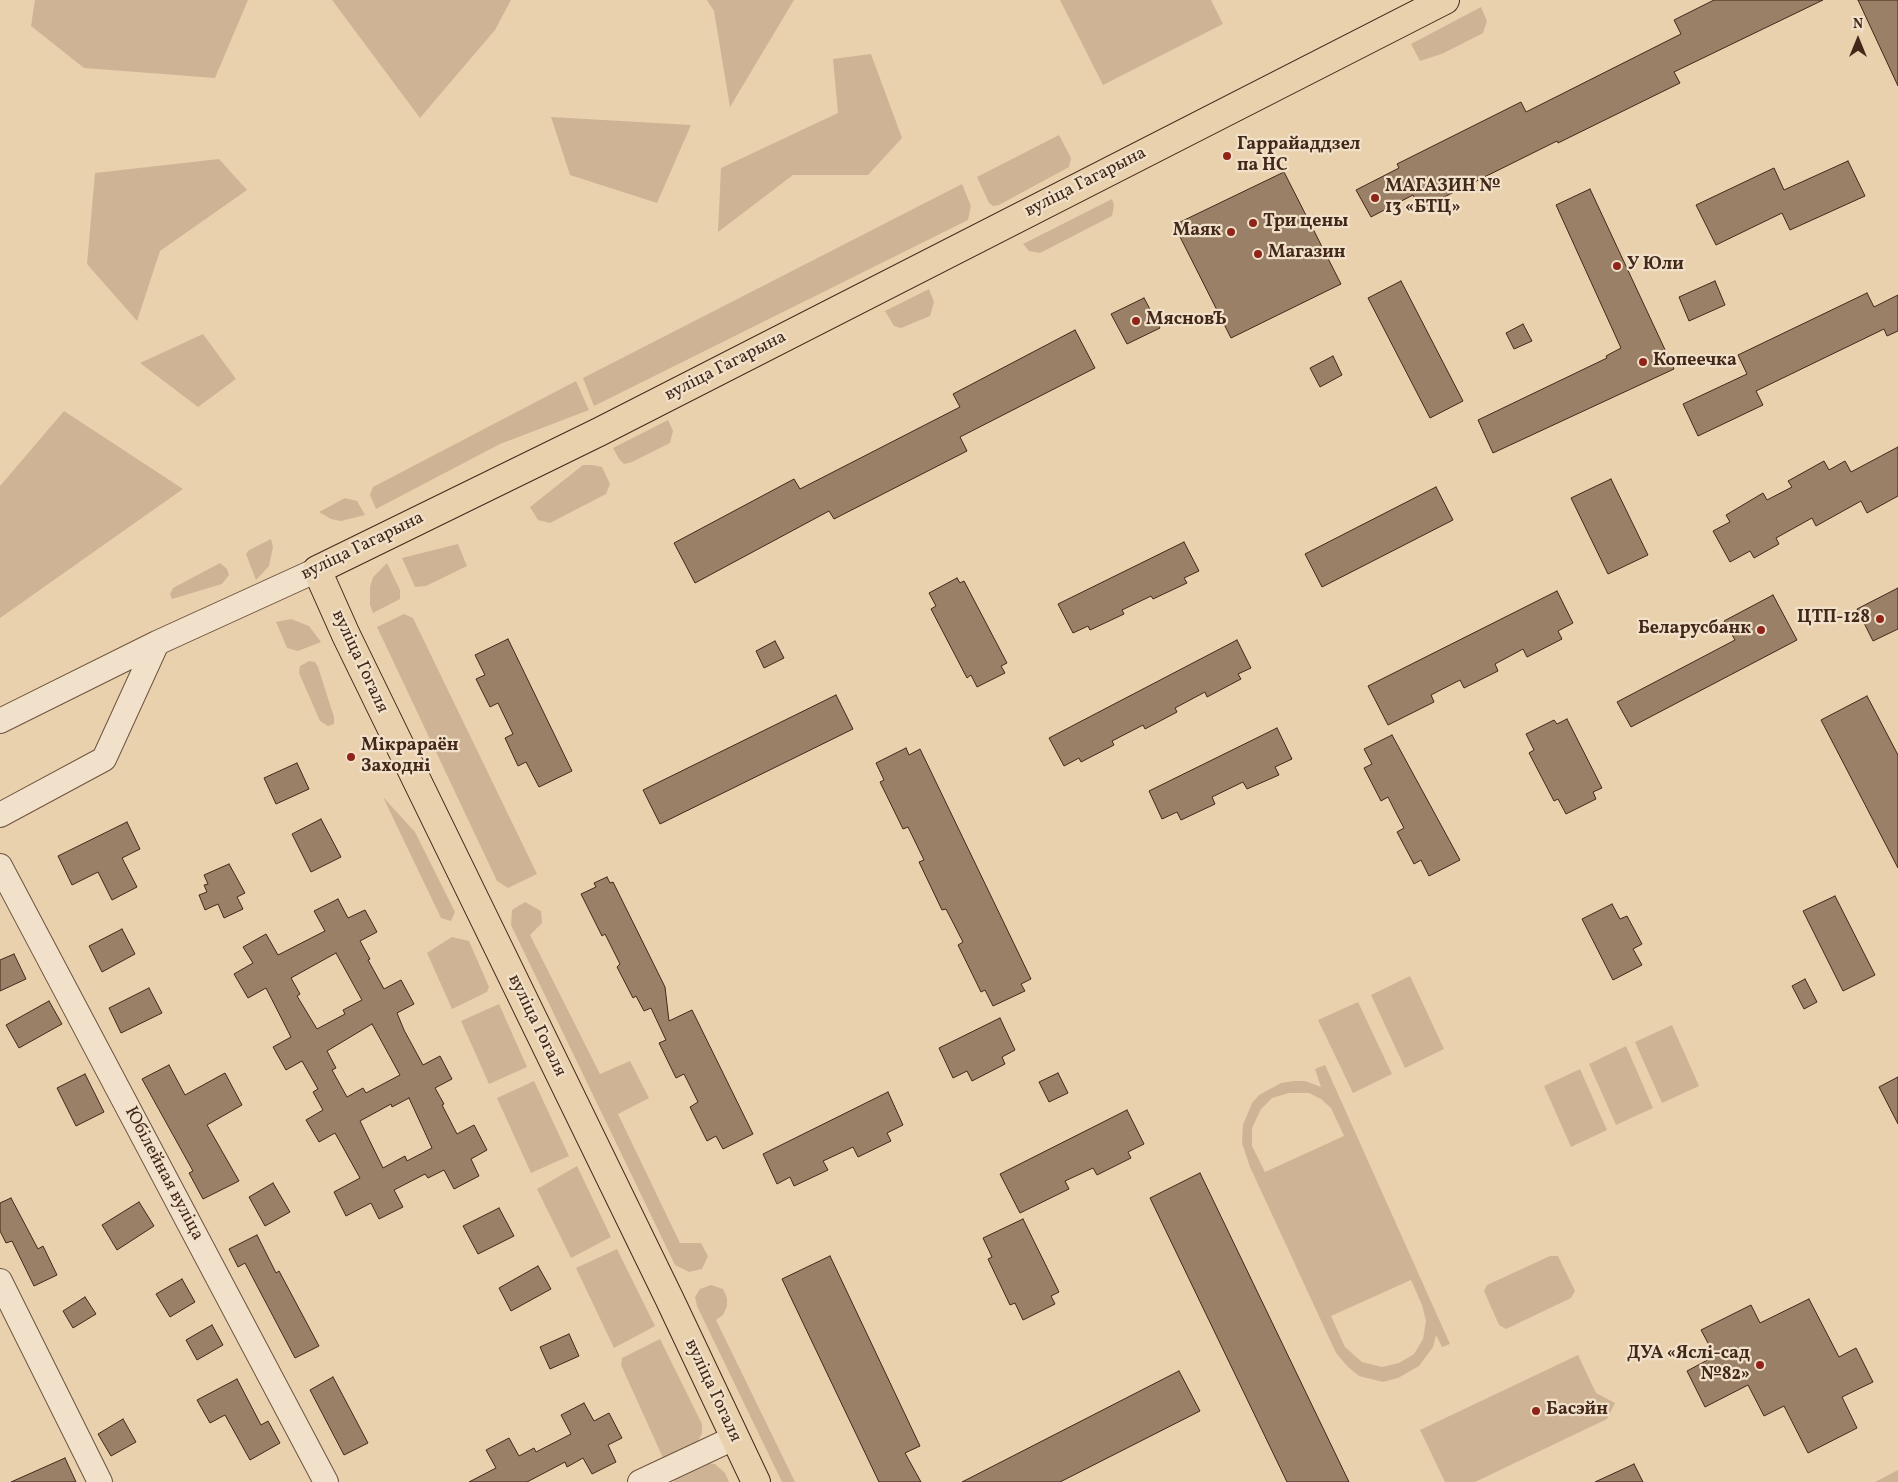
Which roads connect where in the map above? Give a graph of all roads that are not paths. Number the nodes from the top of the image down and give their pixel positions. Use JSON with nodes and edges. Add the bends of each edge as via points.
{"nodes":[{"id":1,"x":1445,"y":0,"type":"edge"},
{"id":2,"x":317,"y":570,"type":"junction"},
{"id":3,"x":157,"y":643,"type":"junction"},
{"id":4,"x":0,"y":722,"type":"edge"},
{"id":5,"x":0,"y":815,"type":"edge"},
{"id":6,"x":0,"y":866,"type":"edge"},
{"id":7,"x":0,"y":1281,"type":"edge"},
{"id":8,"x":734,"y":1438,"type":"junction"},
{"id":9,"x":100,"y":1482,"type":"edge"},
{"id":10,"x":326,"y":1482,"type":"edge"},
{"id":11,"x":640,"y":1482,"type":"edge"},
{"id":12,"x":756,"y":1482,"type":"edge"}],
"edges":[{"from":1,"to":2,"type":"main road","name":"вуліца Гагарына","via":[[608,428]]},
{"from":2,"to":3,"type":"street","name":"вуліца Гагарына"},
{"from":2,"to":8,"type":"main road","name":"вуліца Гогаля"},
{"from":3,"to":4,"type":"street","name":"вуліца Гагарына"},
{"from":3,"to":5,"type":"street","via":[[104,759]]},
{"from":6,"to":10,"type":"street","name":"Юбілейная вуліца"},
{"from":7,"to":9,"type":"street"},
{"from":8,"to":11,"type":"street"},
{"from":8,"to":12,"type":"main road","name":"вуліца Гогаля"}]}
